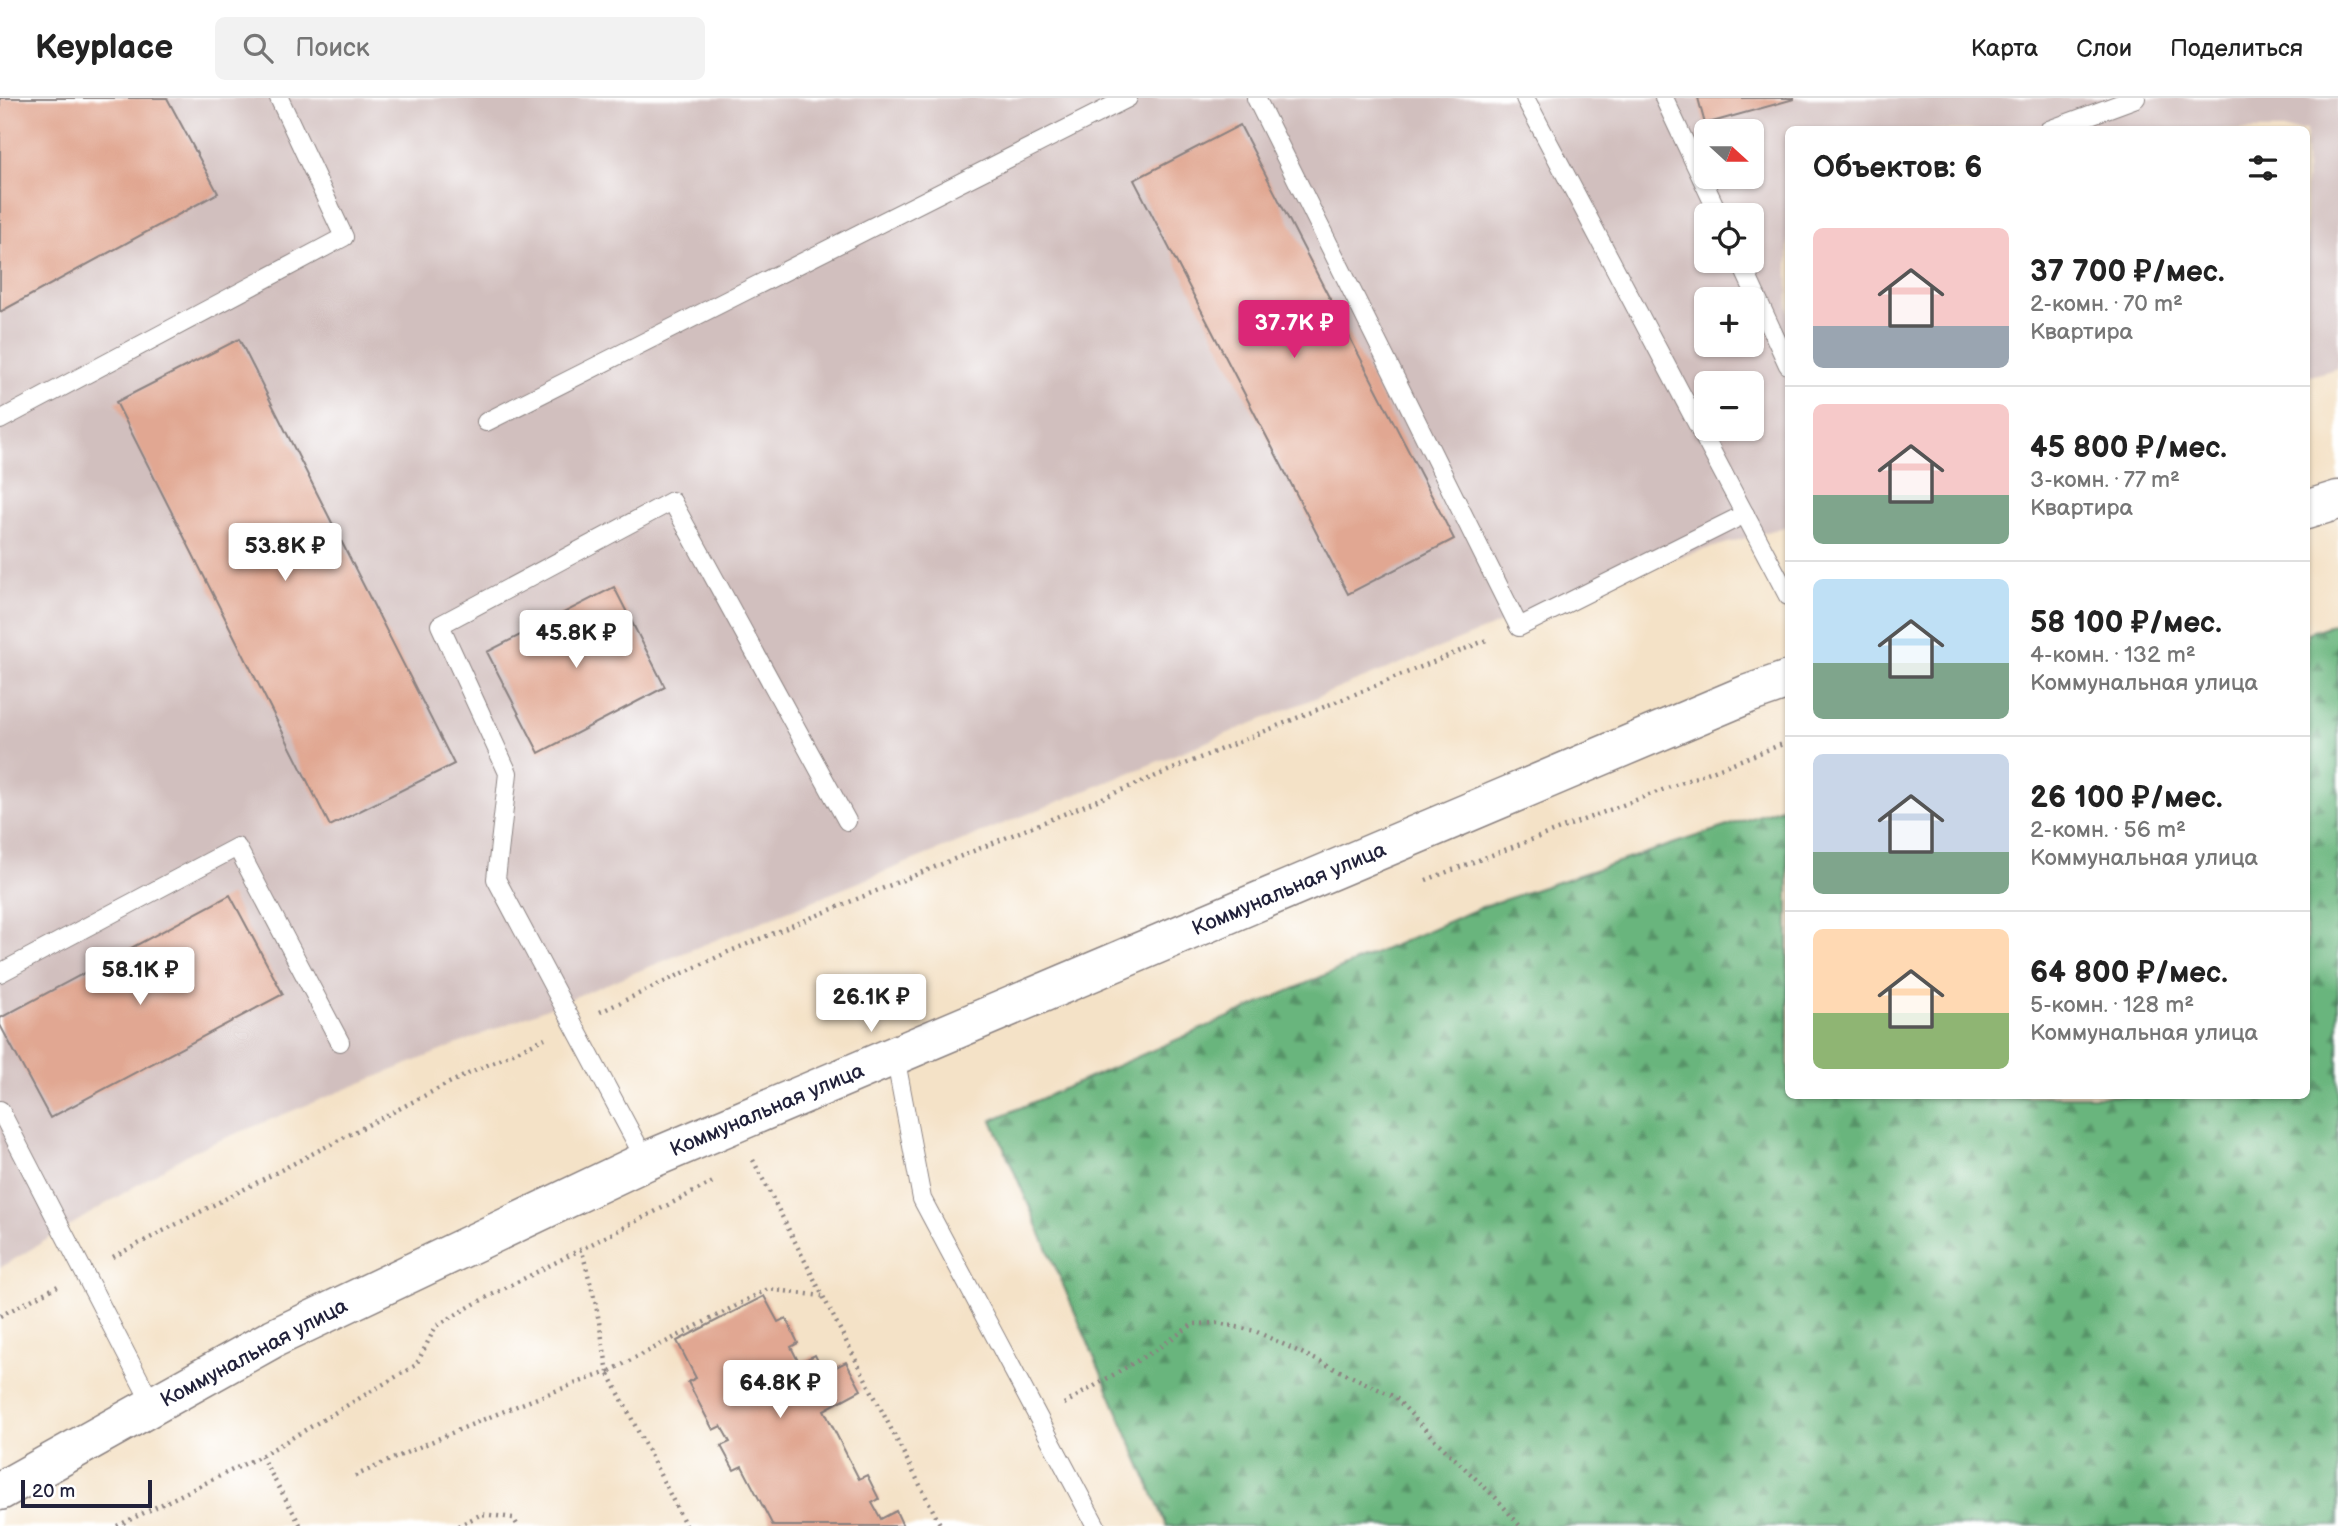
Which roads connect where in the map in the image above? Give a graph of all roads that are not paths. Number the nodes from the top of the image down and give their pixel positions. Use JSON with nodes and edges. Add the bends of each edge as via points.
{"nodes":[{"id":1,"x":279,"y":98,"type":"edge"},
{"id":2,"x":1128,"y":98,"type":"edge"},
{"id":3,"x":1256,"y":98,"type":"edge"},
{"id":4,"x":1525,"y":98,"type":"edge"},
{"id":5,"x":1664,"y":98,"type":"edge"},
{"id":6,"x":2136,"y":98,"type":"edge"},
{"id":7,"x":2060,"y":126,"type":"edge"},
{"id":8,"x":1713,"y":203,"type":"edge"},
{"id":9,"x":1746,"y":273,"type":"edge"},
{"id":10,"x":1785,"y":358,"type":"edge"},
{"id":11,"x":0,"y":419,"type":"edge"},
{"id":12,"x":486,"y":422,"type":"dead end"},
{"id":13,"x":2338,"y":500,"type":"edge"},
{"id":14,"x":2310,"y":509,"type":"edge"},
{"id":15,"x":1745,"y":514,"type":"junction"},
{"id":16,"x":1785,"y":590,"type":"edge"},
{"id":17,"x":1785,"y":681,"type":"edge"},
{"id":18,"x":847,"y":821,"type":"dead end"},
{"id":19,"x":0,"y":973,"type":"edge"},
{"id":20,"x":340,"y":1042,"type":"dead end"},
{"id":21,"x":895,"y":1056,"type":"junction"},
{"id":22,"x":0,"y":1110,"type":"edge"},
{"id":23,"x":646,"y":1161,"type":"junction"},
{"id":24,"x":153,"y":1406,"type":"junction"},
{"id":25,"x":0,"y":1491,"type":"edge"},
{"id":26,"x":1096,"y":1526,"type":"edge"}],
"edges":[{"from":1,"to":11,"type":"lane","via":[[344,237]]},
{"from":2,"to":12,"type":"lane"},
{"from":3,"to":15,"type":"lane","via":[[1519,627]]},
{"from":4,"to":15,"type":"lane"},
{"from":5,"to":8,"type":"lane"},
{"from":6,"to":7,"type":"lane"},
{"from":9,"to":10,"type":"lane"},
{"from":13,"to":14,"type":"street"},
{"from":15,"to":16,"type":"lane"},
{"from":17,"to":21,"type":"street","name":"Коммунальная улица"},
{"from":18,"to":23,"type":"lane","via":[[672,500],[440,625],[508,772],[496,879]]},
{"from":19,"to":20,"type":"lane","via":[[237,847]]},
{"from":21,"to":23,"type":"street","name":"Коммунальная улица"},
{"from":21,"to":26,"type":"lane","via":[[922,1199]]},
{"from":22,"to":24,"type":"lane"},
{"from":23,"to":24,"type":"street","name":"Коммунальная улица","via":[[274,1338]]},
{"from":24,"to":25,"type":"street","name":"Коммунальная улица"}]}
